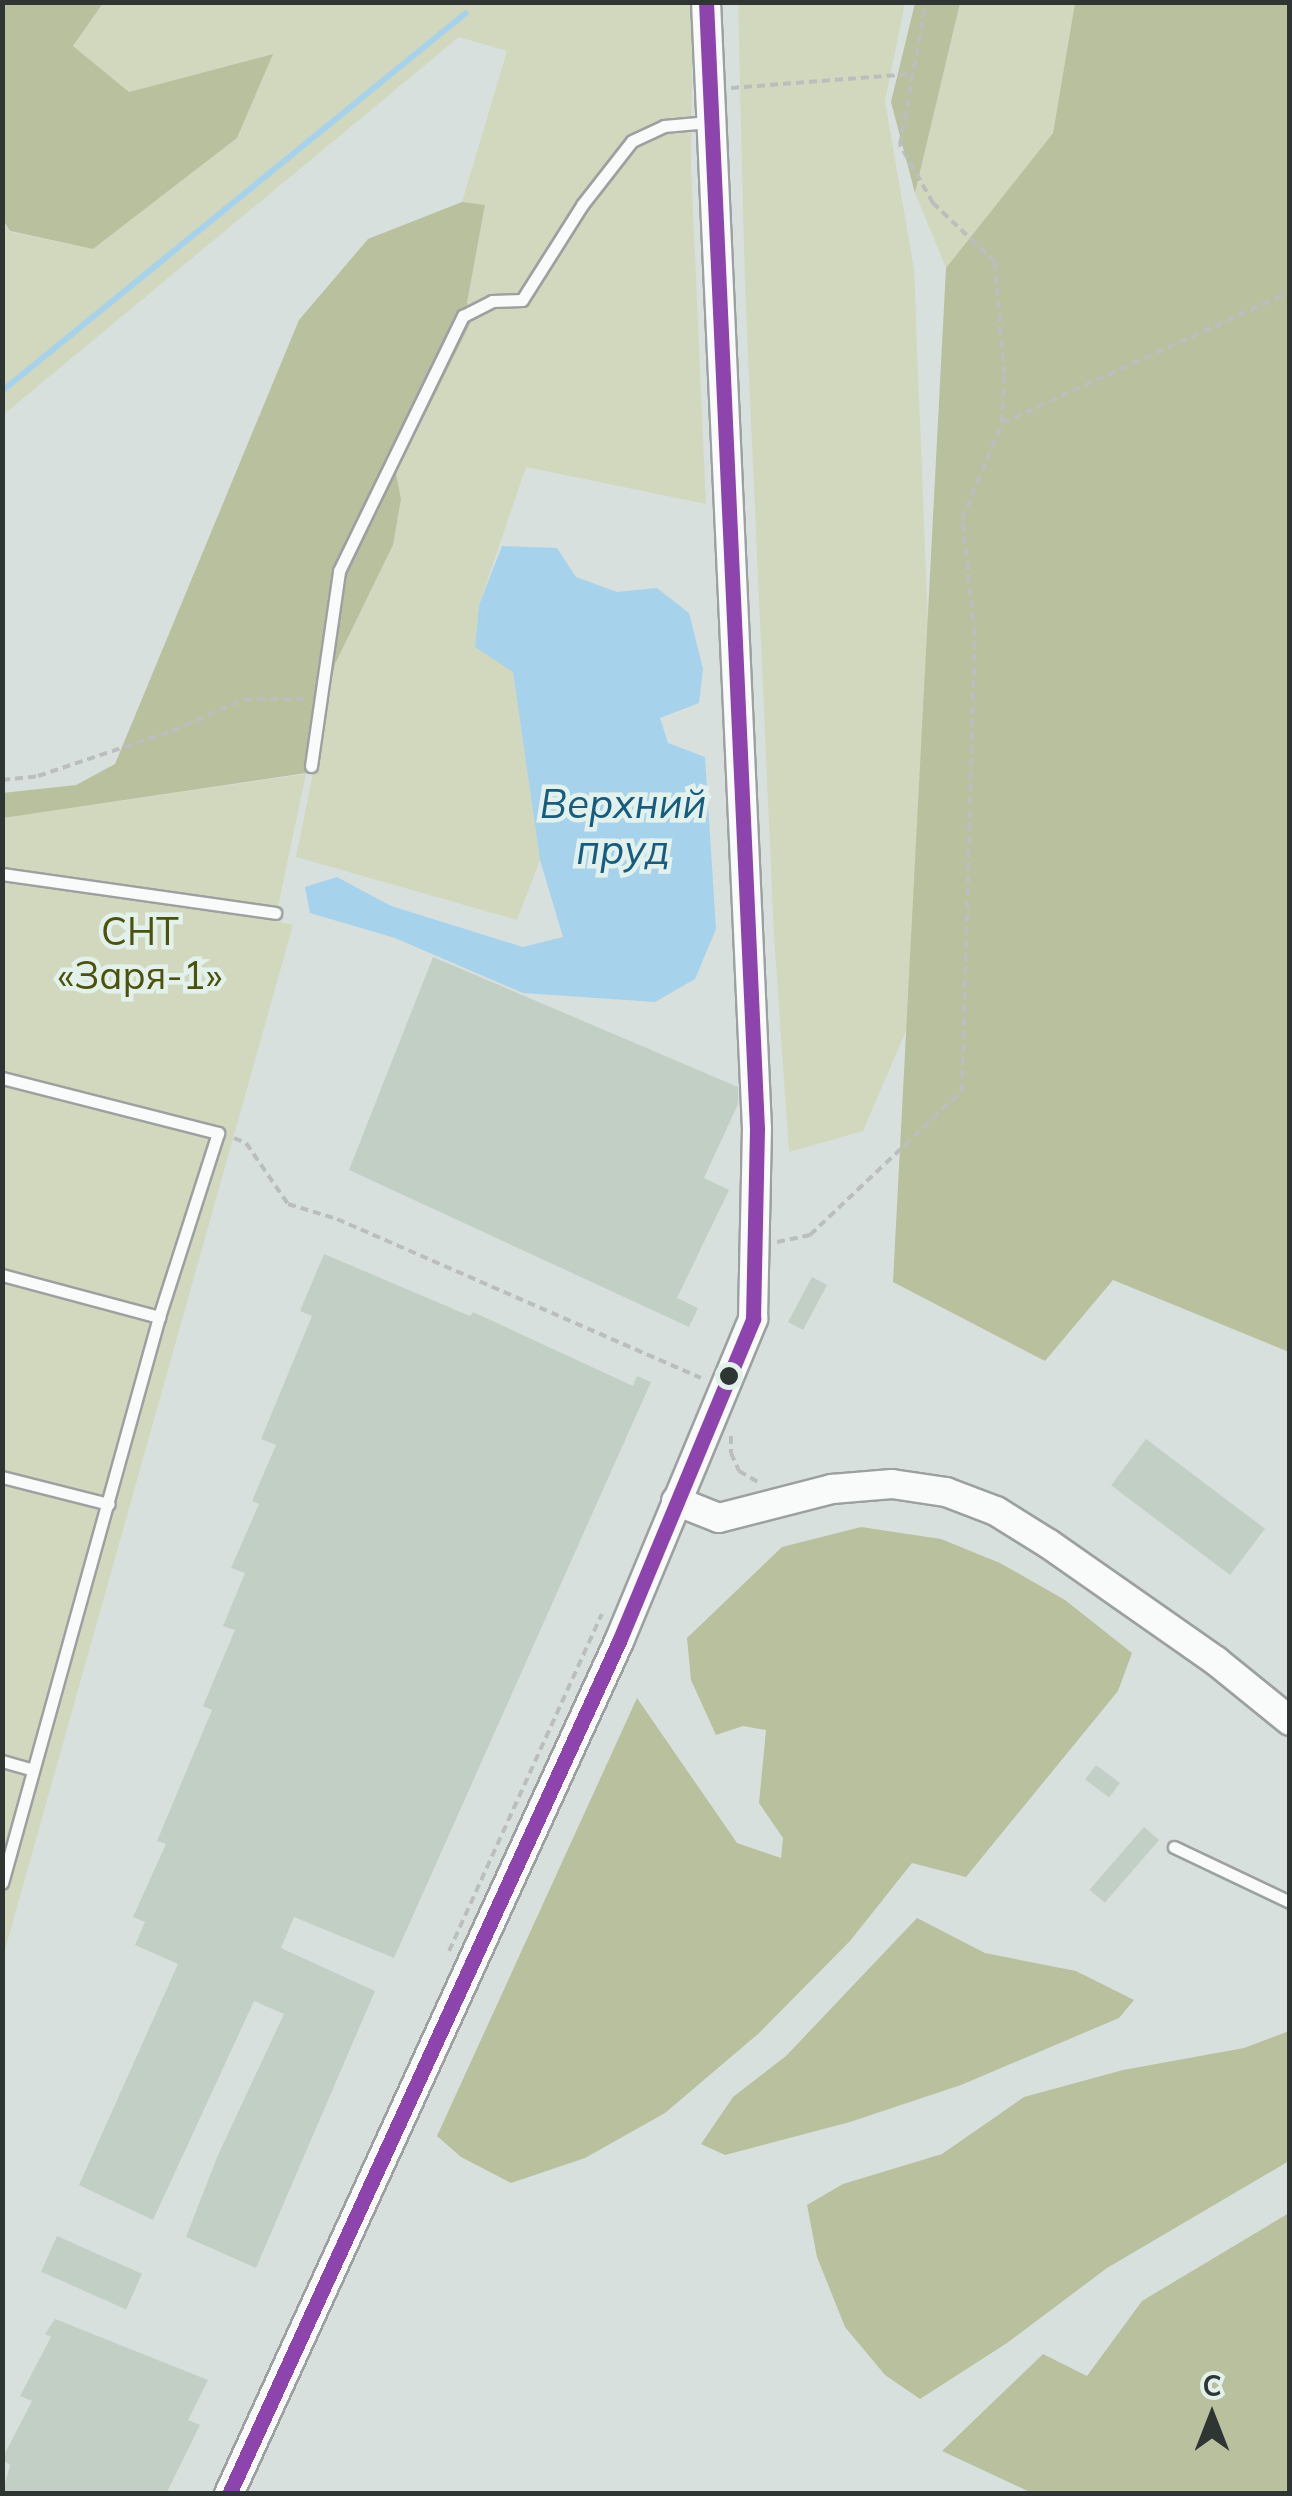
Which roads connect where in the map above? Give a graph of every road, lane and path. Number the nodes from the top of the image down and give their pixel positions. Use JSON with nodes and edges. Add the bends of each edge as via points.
{"nodes":[{"id":1,"x":706,"y":2,"type":"edge"},
{"id":2,"x":926,"y":2,"type":"edge"},
{"id":3,"x":911,"y":74,"type":"junction"},
{"id":4,"x":730,"y":88,"type":"dead end"},
{"id":5,"x":709,"y":122,"type":"junction"},
{"id":6,"x":1290,"y":292,"type":"edge"},
{"id":7,"x":1002,"y":423,"type":"junction"},
{"id":8,"x":321,"y":700,"type":"junction"},
{"id":9,"x":311,"y":766,"type":"dead end"},
{"id":10,"x":2,"y":780,"type":"edge"},
{"id":11,"x":2,"y":874,"type":"edge"},
{"id":12,"x":275,"y":912,"type":"dead end"},
{"id":13,"x":2,"y":1078,"type":"edge"},
{"id":14,"x":218,"y":1133,"type":"junction"},
{"id":15,"x":758,"y":1246,"type":"junction"},
{"id":16,"x":2,"y":1274,"type":"edge"},
{"id":17,"x":159,"y":1316,"type":"junction"},
{"id":18,"x":724,"y":1388,"type":"junction"},
{"id":19,"x":2,"y":1477,"type":"edge"},
{"id":20,"x":676,"y":1501,"type":"junction"},
{"id":21,"x":109,"y":1504,"type":"junction"},
{"id":22,"x":1290,"y":1720,"type":"edge"},
{"id":23,"x":2,"y":1760,"type":"edge"},
{"id":24,"x":33,"y":1770,"type":"junction"},
{"id":25,"x":1174,"y":1847,"type":"dead end"},
{"id":26,"x":2,"y":1883,"type":"edge"},
{"id":27,"x":1290,"y":1902,"type":"edge"},
{"id":28,"x":229,"y":2494,"type":"edge"}],
"edges":[{"from":1,"to":5,"type":"street"},
{"from":2,"to":3,"type":"path"},
{"from":3,"to":4,"type":"path"},
{"from":3,"to":7,"type":"path","via":[[900,145],[933,203],[995,262]]},
{"from":5,"to":8,"type":"lane","via":[[664,126],[632,142],[582,204],[522,300],[492,301],[464,316],[338,571]]},
{"from":5,"to":15,"type":"street"},
{"from":6,"to":7,"type":"path"},
{"from":7,"to":15,"type":"path","via":[[962,519],[975,634],[962,1091],[810,1235]]},
{"from":8,"to":9,"type":"lane"},
{"from":8,"to":10,"type":"path","via":[[244,699],[38,776]]},
{"from":11,"to":12,"type":"lane"},
{"from":13,"to":14,"type":"lane"},
{"from":14,"to":17,"type":"lane"},
{"from":14,"to":18,"type":"path","via":[[246,1143],[288,1204],[338,1219]]},
{"from":15,"to":18,"type":"street","via":[[753,1319]]},
{"from":16,"to":17,"type":"lane"},
{"from":17,"to":21,"type":"lane"},
{"from":18,"to":20,"type":"street"},
{"from":19,"to":21,"type":"lane"},
{"from":20,"to":22,"type":"street","via":[[719,1518],[832,1490],[892,1484],[946,1492],[996,1511],[1049,1544]]},
{"from":20,"to":28,"type":"street","via":[[620,1639]]},
{"from":21,"to":24,"type":"lane"},
{"from":23,"to":24,"type":"lane"},
{"from":24,"to":26,"type":"lane"},
{"from":25,"to":27,"type":"lane"}]}
